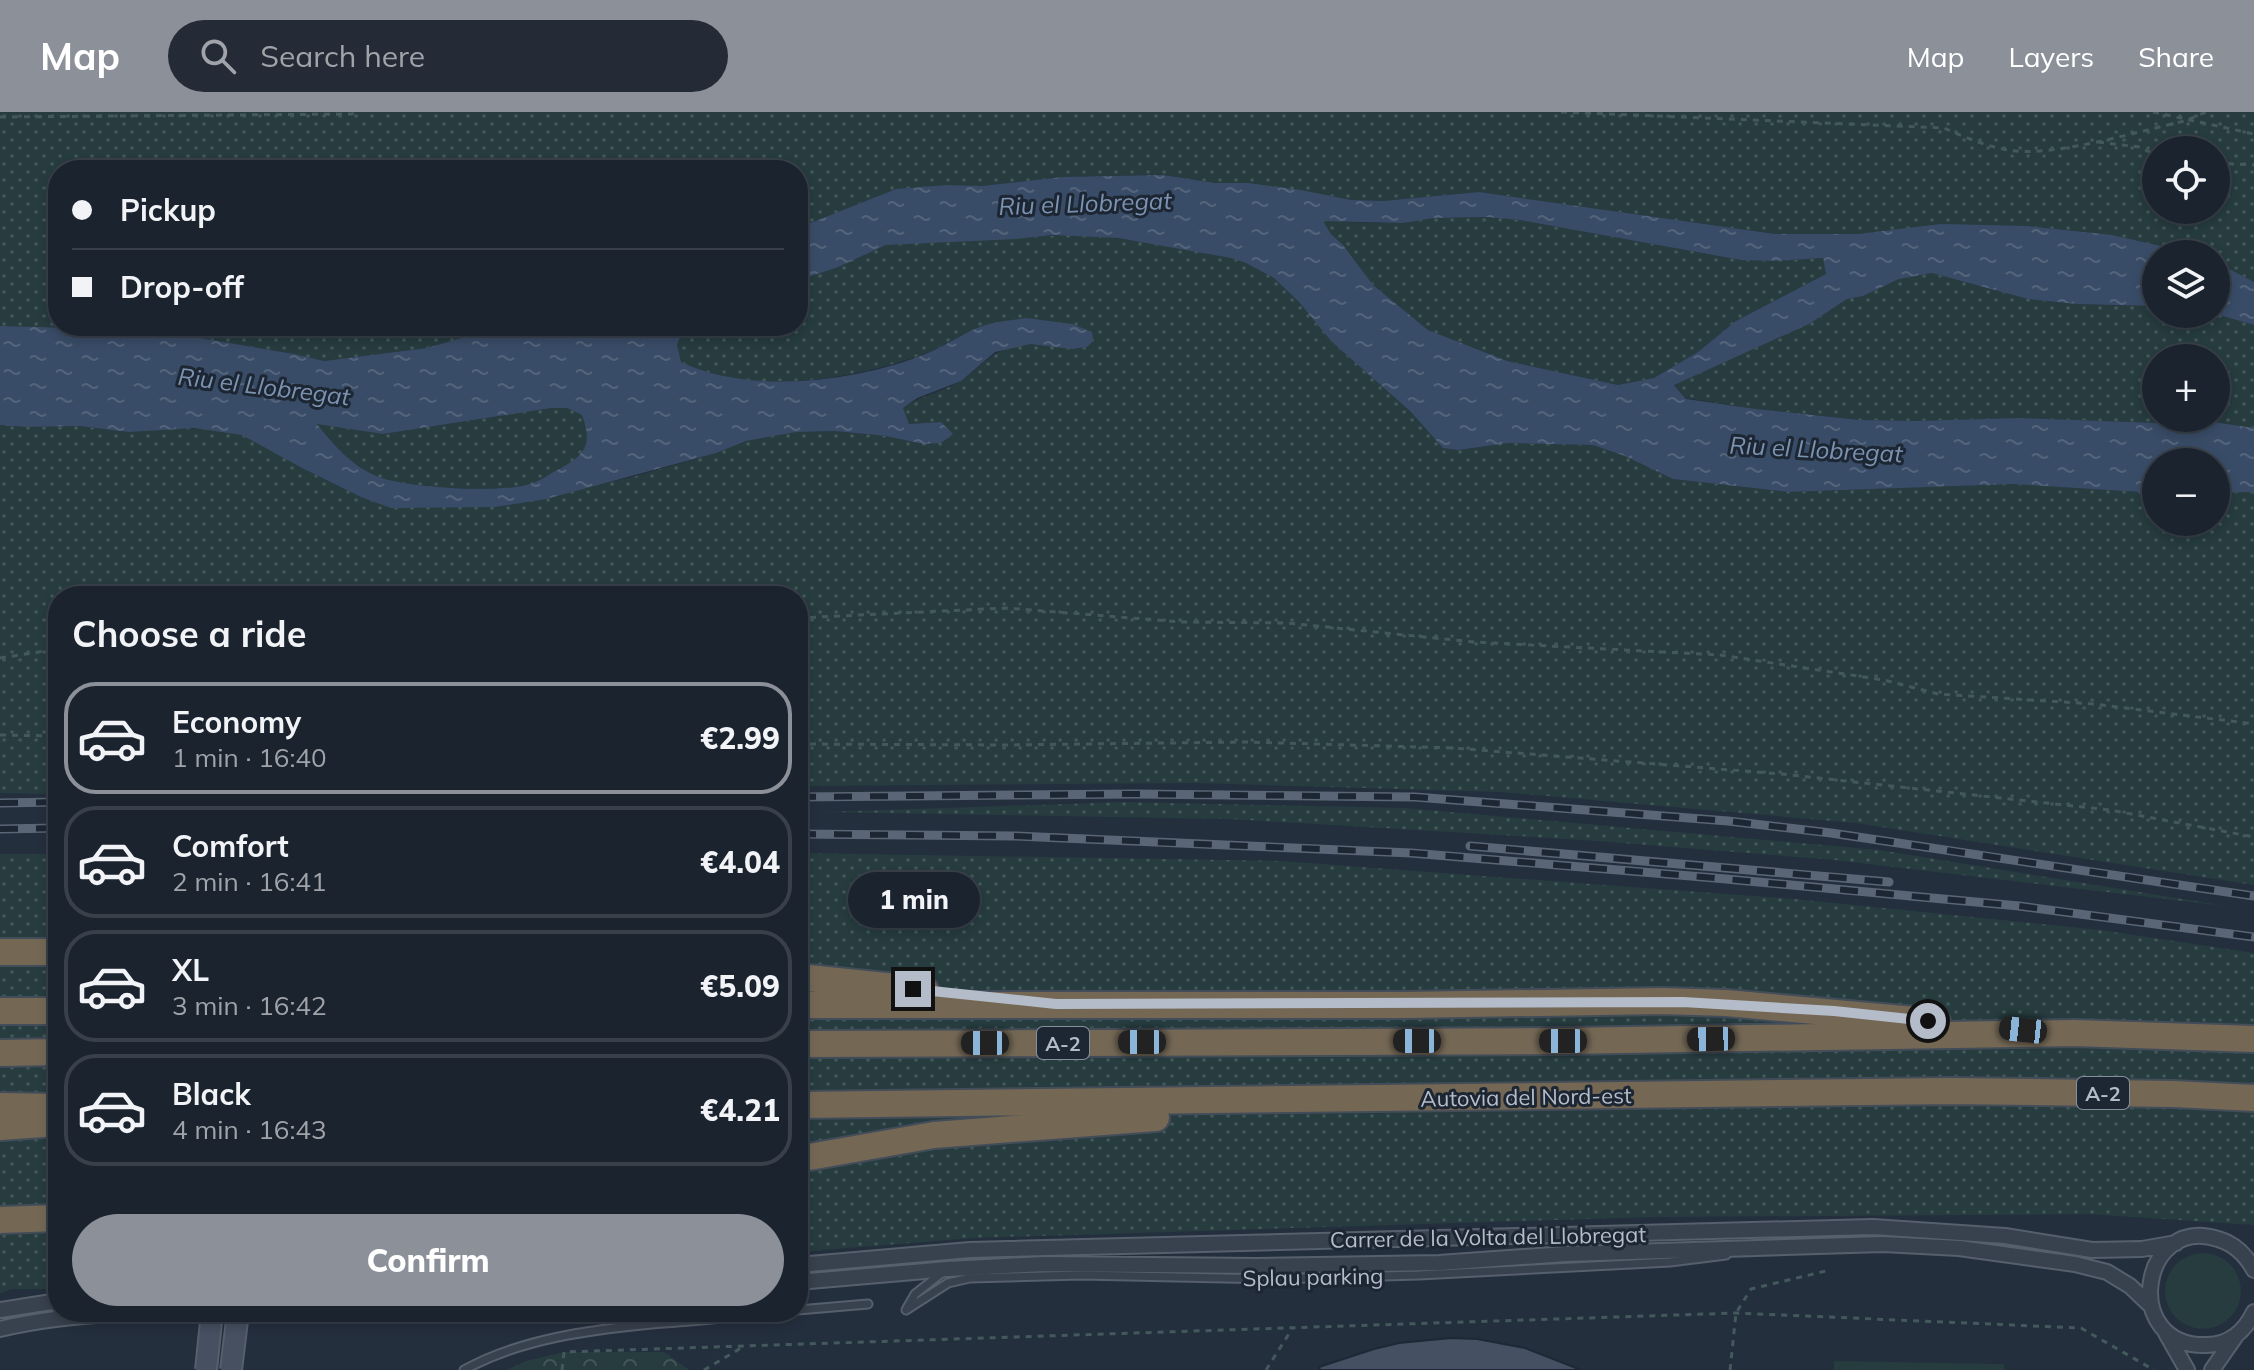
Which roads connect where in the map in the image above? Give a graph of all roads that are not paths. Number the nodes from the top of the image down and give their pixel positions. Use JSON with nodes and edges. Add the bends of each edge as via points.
{"nodes":[{"id":1,"x":0,"y":952,"type":"edge"},
{"id":2,"x":48,"y":952,"type":"edge"},
{"id":3,"x":808,"y":978,"type":"edge"},
{"id":4,"x":1056,"y":1004,"type":"junction"},
{"id":5,"x":808,"y":1005,"type":"edge"},
{"id":6,"x":0,"y":1011,"type":"edge"},
{"id":7,"x":48,"y":1011,"type":"edge"},
{"id":8,"x":2054,"y":1034,"type":"junction"},
{"id":9,"x":2254,"y":1039,"type":"edge"},
{"id":10,"x":808,"y":1044,"type":"edge"},
{"id":11,"x":48,"y":1052,"type":"edge"},
{"id":12,"x":0,"y":1053,"type":"edge"},
{"id":13,"x":1483,"y":1098,"type":"junction"},
{"id":14,"x":2254,"y":1098,"type":"edge"},
{"id":15,"x":808,"y":1105,"type":"edge"},
{"id":16,"x":0,"y":1106,"type":"edge"},
{"id":17,"x":48,"y":1107,"type":"edge"},
{"id":18,"x":48,"y":1124,"type":"edge"},
{"id":19,"x":0,"y":1127,"type":"edge"},
{"id":20,"x":808,"y":1157,"type":"edge"},
{"id":21,"x":0,"y":1211,"type":"edge"},
{"id":22,"x":48,"y":1217,"type":"edge"},
{"id":23,"x":48,"y":1218,"type":"edge"},
{"id":24,"x":0,"y":1220,"type":"edge"},
{"id":25,"x":2176,"y":1243,"type":"junction"},
{"id":26,"x":1786,"y":1246,"type":"junction"},
{"id":27,"x":808,"y":1264,"type":"edge"},
{"id":28,"x":948,"y":1269,"type":"junction"},
{"id":29,"x":2254,"y":1270,"type":"edge"},
{"id":30,"x":808,"y":1281,"type":"edge"},
{"id":31,"x":48,"y":1303,"type":"edge"},
{"id":32,"x":868,"y":1304,"type":"dead end"},
{"id":33,"x":2151,"y":1306,"type":"junction"},
{"id":34,"x":808,"y":1309,"type":"edge"},
{"id":35,"x":0,"y":1310,"type":"edge"},
{"id":36,"x":2254,"y":1312,"type":"edge"},
{"id":37,"x":48,"y":1320,"type":"edge"},
{"id":38,"x":211,"y":1322,"type":"edge"},
{"id":39,"x":237,"y":1322,"type":"edge"},
{"id":40,"x":687,"y":1322,"type":"edge"},
{"id":41,"x":0,"y":1329,"type":"edge"},
{"id":42,"x":2164,"y":1329,"type":"junction"},
{"id":43,"x":2237,"y":1335,"type":"junction"},
{"id":44,"x":206,"y":1370,"type":"edge"},
{"id":45,"x":231,"y":1370,"type":"edge"},
{"id":46,"x":464,"y":1370,"type":"edge"},
{"id":47,"x":2187,"y":1370,"type":"edge"},
{"id":48,"x":2212,"y":1370,"type":"edge"}],
"edges":[{"from":1,"to":2,"type":"highway"},
{"from":3,"to":4,"type":"highway"},
{"from":4,"to":5,"type":"highway"},
{"from":4,"to":8,"type":"highway","via":[[1662,1001],[1834,1011]]},
{"from":6,"to":7,"type":"highway"},
{"from":8,"to":9,"type":"highway","number":"A-2"},
{"from":8,"to":10,"type":"highway","number":"A-2"},
{"from":11,"to":12,"type":"highway"},
{"from":13,"to":14,"type":"highway","name":"Autovia del Nord-est","number":"A-2","via":[[1952,1091]]},
{"from":13,"to":15,"type":"highway","name":"Autovia del Nord-est","number":"A-2"},
{"from":13,"to":20,"type":"highway","via":[[934,1135]]},
{"from":16,"to":17,"type":"highway"},
{"from":18,"to":19,"type":"highway"},
{"from":21,"to":22,"type":"highway"},
{"from":23,"to":24,"type":"highway"},
{"from":25,"to":27,"type":"street","name":"Carrer de la Volta del Llobregat","via":[[2092,1250],[1992,1235],[1873,1227],[970,1250]]},
{"from":25,"to":29,"type":"street","name":"Carrer de la Volta del Llobregat","via":[[2194,1237],[2222,1240],[2239,1250]]},
{"from":25,"to":33,"type":"street","via":[[2153,1269]]},
{"from":26,"to":28,"type":"street","name":"Carrer de la Volta del Llobregat","via":[[1425,1263]]},
{"from":26,"to":28,"type":"lane","name":"Splau parking","via":[[1670,1262],[1419,1275],[970,1278],[948,1283],[906,1310],[915,1294]]},
{"from":26,"to":33,"type":"street","name":"Carrer de la Volta del Llobregat","via":[[1899,1245],[2032,1256],[2107,1272]]},
{"from":28,"to":30,"type":"street","name":"Carrer de la Volta del Llobregat"},
{"from":31,"to":35,"type":"street"},
{"from":32,"to":34,"type":"lane"},
{"from":33,"to":42,"type":"street"},
{"from":36,"to":43,"type":"street"},
{"from":37,"to":41,"type":"street"},
{"from":38,"to":44,"type":"main road","bridge":true},
{"from":39,"to":45,"type":"main road","bridge":true},
{"from":40,"to":46,"type":"lane","via":[[554,1338]]},
{"from":42,"to":43,"type":"street","via":[[2180,1341],[2198,1345]]},
{"from":42,"to":47,"type":"street"},
{"from":43,"to":48,"type":"street"}]}
